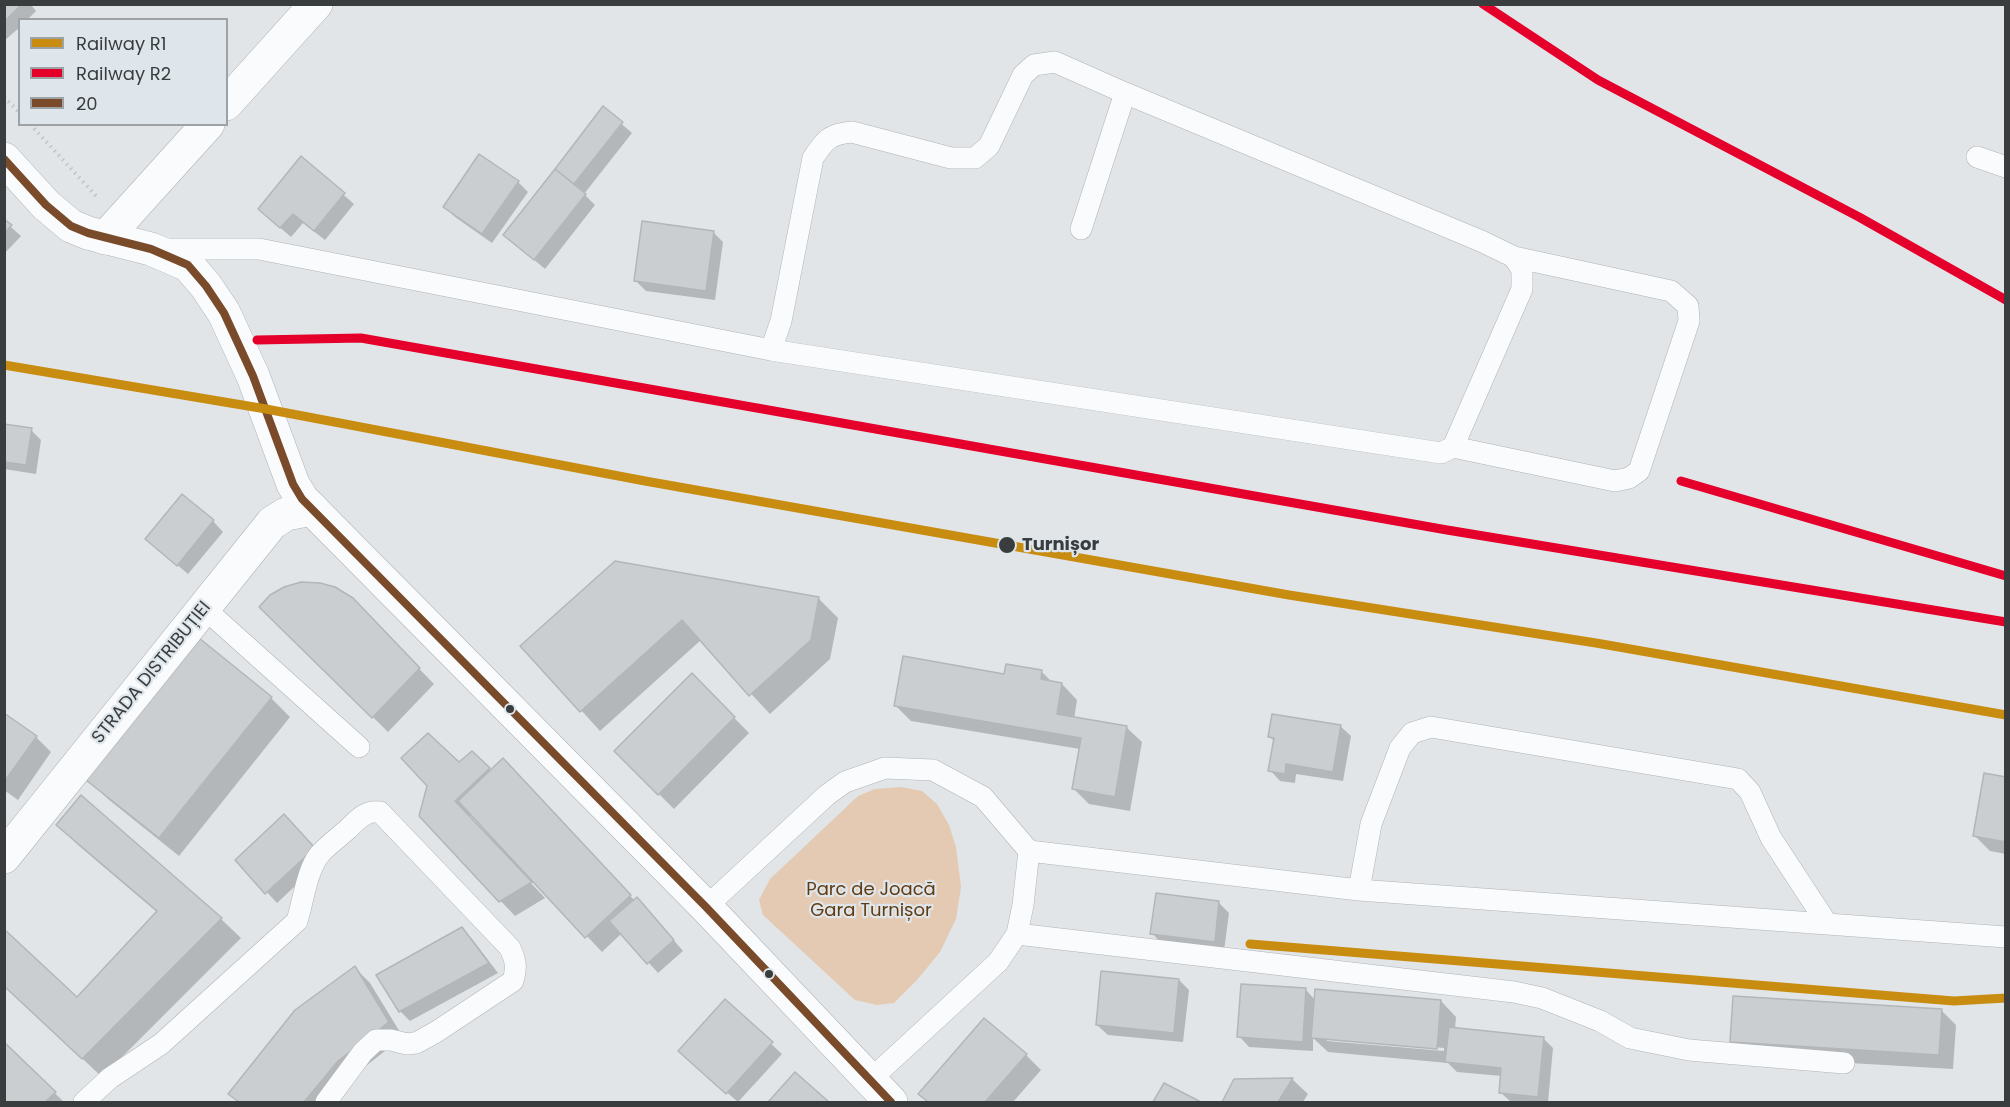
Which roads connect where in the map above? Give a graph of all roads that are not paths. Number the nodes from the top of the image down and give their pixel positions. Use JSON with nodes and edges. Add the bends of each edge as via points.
{"nodes":[{"id":1,"x":316,"y":4,"type":"edge"},
{"id":2,"x":1125,"y":93,"type":"junction"},
{"id":3,"x":228,"y":102,"type":"edge"},
{"id":4,"x":206,"y":126,"type":"edge"},
{"id":5,"x":1977,"y":157,"type":"dead end"},
{"id":6,"x":4,"y":159,"type":"edge"},
{"id":7,"x":2006,"y":167,"type":"edge"},
{"id":8,"x":1081,"y":229,"type":"dead end"},
{"id":9,"x":113,"y":230,"type":"junction"},
{"id":10,"x":151,"y":249,"type":"junction"},
{"id":11,"x":1514,"y":257,"type":"junction"},
{"id":12,"x":771,"y":350,"type":"junction"},
{"id":13,"x":1454,"y":447,"type":"junction"},
{"id":14,"x":312,"y":509,"type":"junction"},
{"id":15,"x":204,"y":608,"type":"junction"},
{"id":16,"x":358,"y":747,"type":"dead end"},
{"id":17,"x":1029,"y":851,"type":"junction"},
{"id":18,"x":4,"y":857,"type":"edge"},
{"id":19,"x":1359,"y":890,"type":"junction"},
{"id":20,"x":706,"y":907,"type":"junction"},
{"id":21,"x":1826,"y":922,"type":"junction"},
{"id":22,"x":1017,"y":934,"type":"junction"},
{"id":23,"x":2006,"y":936,"type":"edge"},
{"id":24,"x":1844,"y":1063,"type":"dead end"},
{"id":25,"x":880,"y":1091,"type":"edge"},
{"id":26,"x":84,"y":1102,"type":"edge"},
{"id":27,"x":326,"y":1102,"type":"edge"}],
"edges":[{"from":1,"to":3,"type":"street"},
{"from":2,"to":8,"type":"lane"},
{"from":2,"to":11,"type":"lane"},
{"from":2,"to":12,"type":"lane","via":[[1055,62],[1034,64],[1023,75],[989,146],[975,158],[951,158],[852,132],[838,133],[824,141],[813,158],[781,321]]},
{"from":4,"to":9,"type":"street"},
{"from":5,"to":7,"type":"lane"},
{"from":6,"to":9,"type":"street","via":[[71,226]]},
{"from":9,"to":10,"type":"street"},
{"from":10,"to":12,"type":"lane","via":[[259,249]]},
{"from":10,"to":14,"type":"street","via":[[188,265],[224,313],[253,376],[293,484]]},
{"from":11,"to":13,"type":"lane","via":[[1522,270],[1522,289]]},
{"from":11,"to":13,"type":"lane","via":[[1671,291],[1688,306],[1689,321],[1639,471],[1629,478],[1615,481]]},
{"from":12,"to":13,"type":"lane","via":[[1426,452],[1441,453]]},
{"from":14,"to":15,"type":"street","name":"STRADA DISTRIBUȚIEI","via":[[286,514],[272,523]]},
{"from":14,"to":20,"type":"street"},
{"from":15,"to":16,"type":"lane"},
{"from":15,"to":18,"type":"street","name":"STRADA DISTRIBUȚIEI"},
{"from":17,"to":19,"type":"lane"},
{"from":17,"to":20,"type":"lane","via":[[983,797],[933,770],[885,768],[845,783],[827,795]]},
{"from":17,"to":22,"type":"lane"},
{"from":19,"to":21,"type":"lane"},
{"from":19,"to":21,"type":"lane","via":[[1371,824],[1400,748],[1412,733],[1431,727],[1738,779],[1750,792],[1771,838]]},
{"from":20,"to":25,"type":"street"},
{"from":21,"to":23,"type":"lane"},
{"from":22,"to":24,"type":"lane","via":[[1514,992],[1542,998],[1600,1021],[1630,1038],[1689,1050]]},
{"from":22,"to":25,"type":"lane","via":[[998,962]]},
{"from":26,"to":27,"type":"lane","via":[[110,1078],[161,1044],[297,921],[302,895],[318,856],[362,816],[380,812],[510,948],[516,969],[513,981],[436,1032],[407,1044],[376,1040]]}]}
